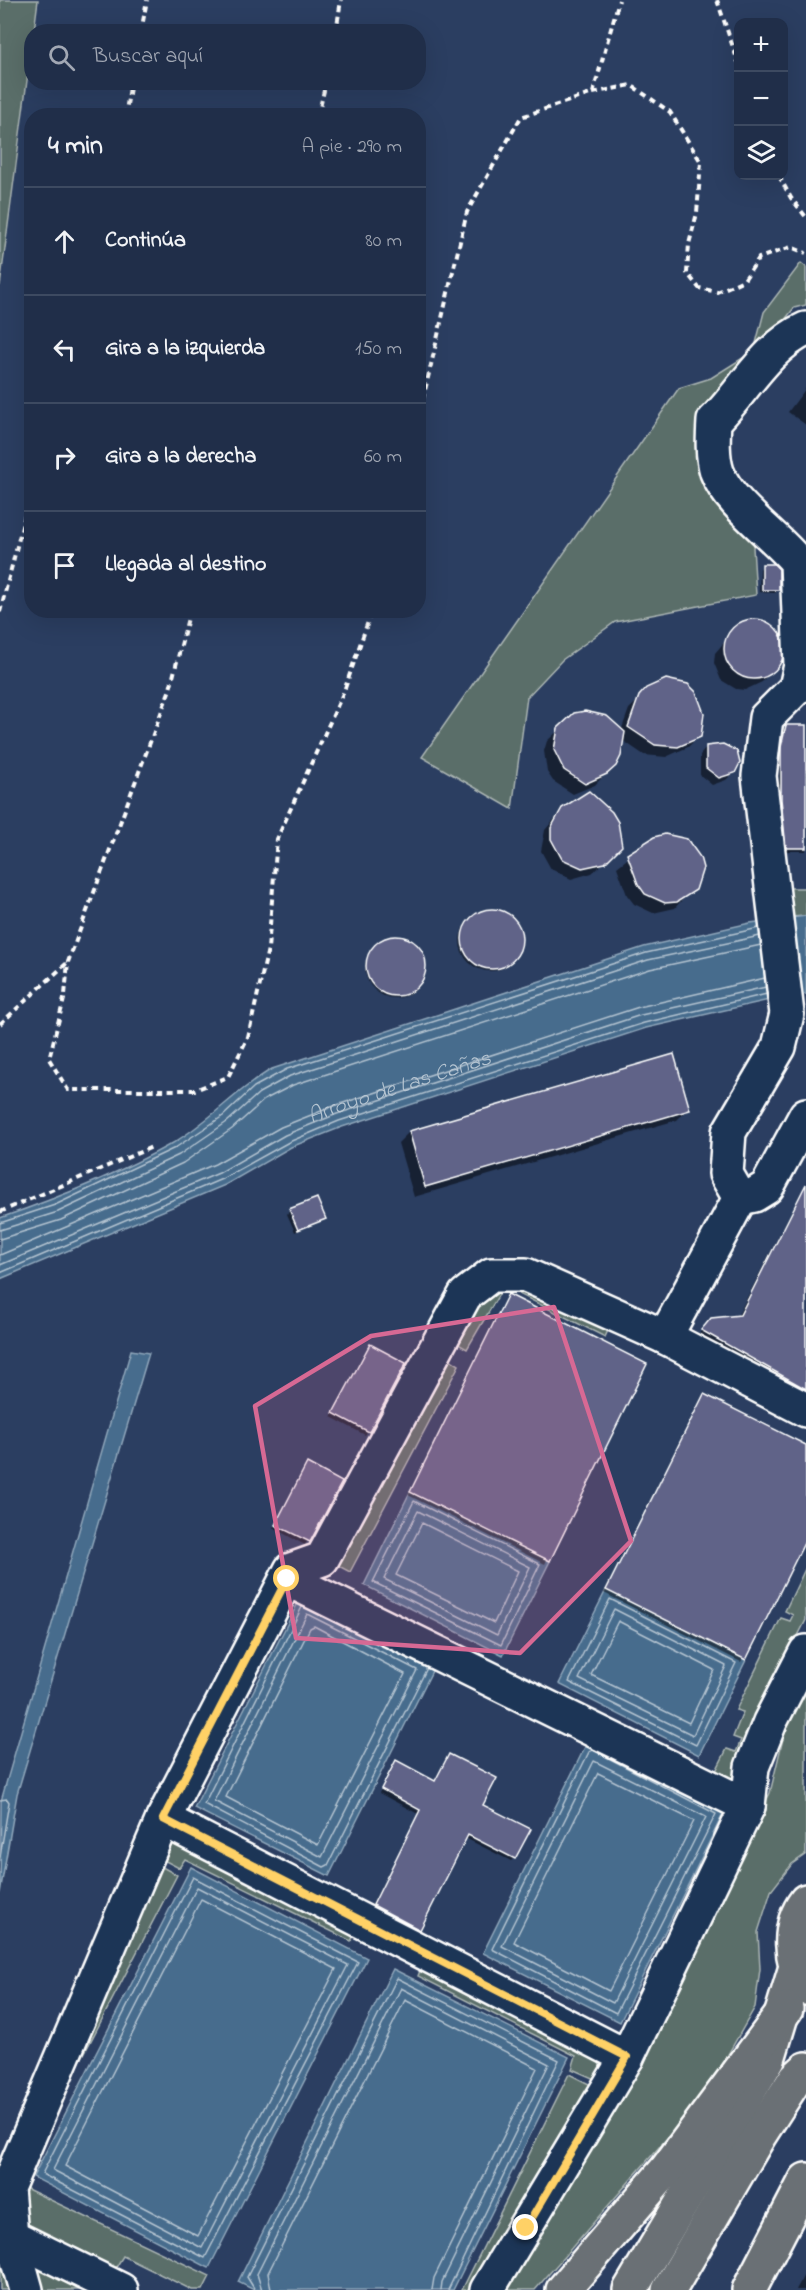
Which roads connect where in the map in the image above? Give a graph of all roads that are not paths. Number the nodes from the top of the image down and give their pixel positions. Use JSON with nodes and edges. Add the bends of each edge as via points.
{"nodes":[{"id":1,"x":806,"y":329,"type":"edge"},
{"id":2,"x":806,"y":1115,"type":"edge"},
{"id":3,"x":740,"y":1198,"type":"junction"},
{"id":4,"x":665,"y":1337,"type":"junction"},
{"id":5,"x":806,"y":1410,"type":"edge"},
{"id":6,"x":322,"y":1559,"type":"junction"},
{"id":7,"x":287,"y":1579,"type":"junction"},
{"id":8,"x":343,"y":1606,"type":"junction"},
{"id":9,"x":806,"y":1652,"type":"edge"},
{"id":10,"x":748,"y":1806,"type":"junction"},
{"id":11,"x":163,"y":1819,"type":"junction"},
{"id":12,"x":806,"y":1901,"type":"edge"},
{"id":13,"x":796,"y":1990,"type":"edge"},
{"id":14,"x":627,"y":2057,"type":"junction"},
{"id":15,"x":806,"y":2069,"type":"edge"},
{"id":16,"x":806,"y":2180,"type":"edge"},
{"id":17,"x":11,"y":2236,"type":"junction"},
{"id":18,"x":26,"y":2290,"type":"edge"},
{"id":19,"x":121,"y":2290,"type":"edge"},
{"id":20,"x":487,"y":2290,"type":"edge"},
{"id":21,"x":563,"y":2290,"type":"edge"},
{"id":22,"x":630,"y":2290,"type":"edge"},
{"id":23,"x":669,"y":2290,"type":"edge"},
{"id":24,"x":749,"y":2290,"type":"edge"}],
"edges":[{"from":1,"to":3,"type":"lane","via":[[782,342],[714,421],[713,448],[718,473],[735,499],[798,562],[801,665],[795,688],[766,718],[759,776],[787,1014],[779,1047],[729,1132],[726,1174]]},
{"from":2,"to":3,"type":"lane","via":[[767,1187]]},
{"from":3,"to":4,"type":"lane"},
{"from":4,"to":5,"type":"lane"},
{"from":4,"to":6,"type":"lane","via":[[526,1275],[491,1275],[465,1295]]},
{"from":6,"to":7,"type":"lane","via":[[291,1570]]},
{"from":6,"to":8,"type":"lane","via":[[330,1587]]},
{"from":7,"to":8,"type":"lane"},
{"from":7,"to":11,"type":"lane"},
{"from":8,"to":10,"type":"lane"},
{"from":9,"to":10,"type":"lane","via":[[752,1767]]},
{"from":10,"to":14,"type":"lane"},
{"from":11,"to":14,"type":"lane"},
{"from":11,"to":17,"type":"lane","via":[[7,2188]]},
{"from":12,"to":13,"type":"main road","via":[[792,1939]]},
{"from":13,"to":21,"type":"main road","via":[[666,2170]]},
{"from":13,"to":22,"type":"main road","via":[[768,2059]]},
{"from":14,"to":20,"type":"lane"},
{"from":15,"to":23,"type":"main road","via":[[760,2134]]},
{"from":16,"to":24,"type":"main road"},
{"from":17,"to":18,"type":"lane"},
{"from":17,"to":19,"type":"lane"}]}
